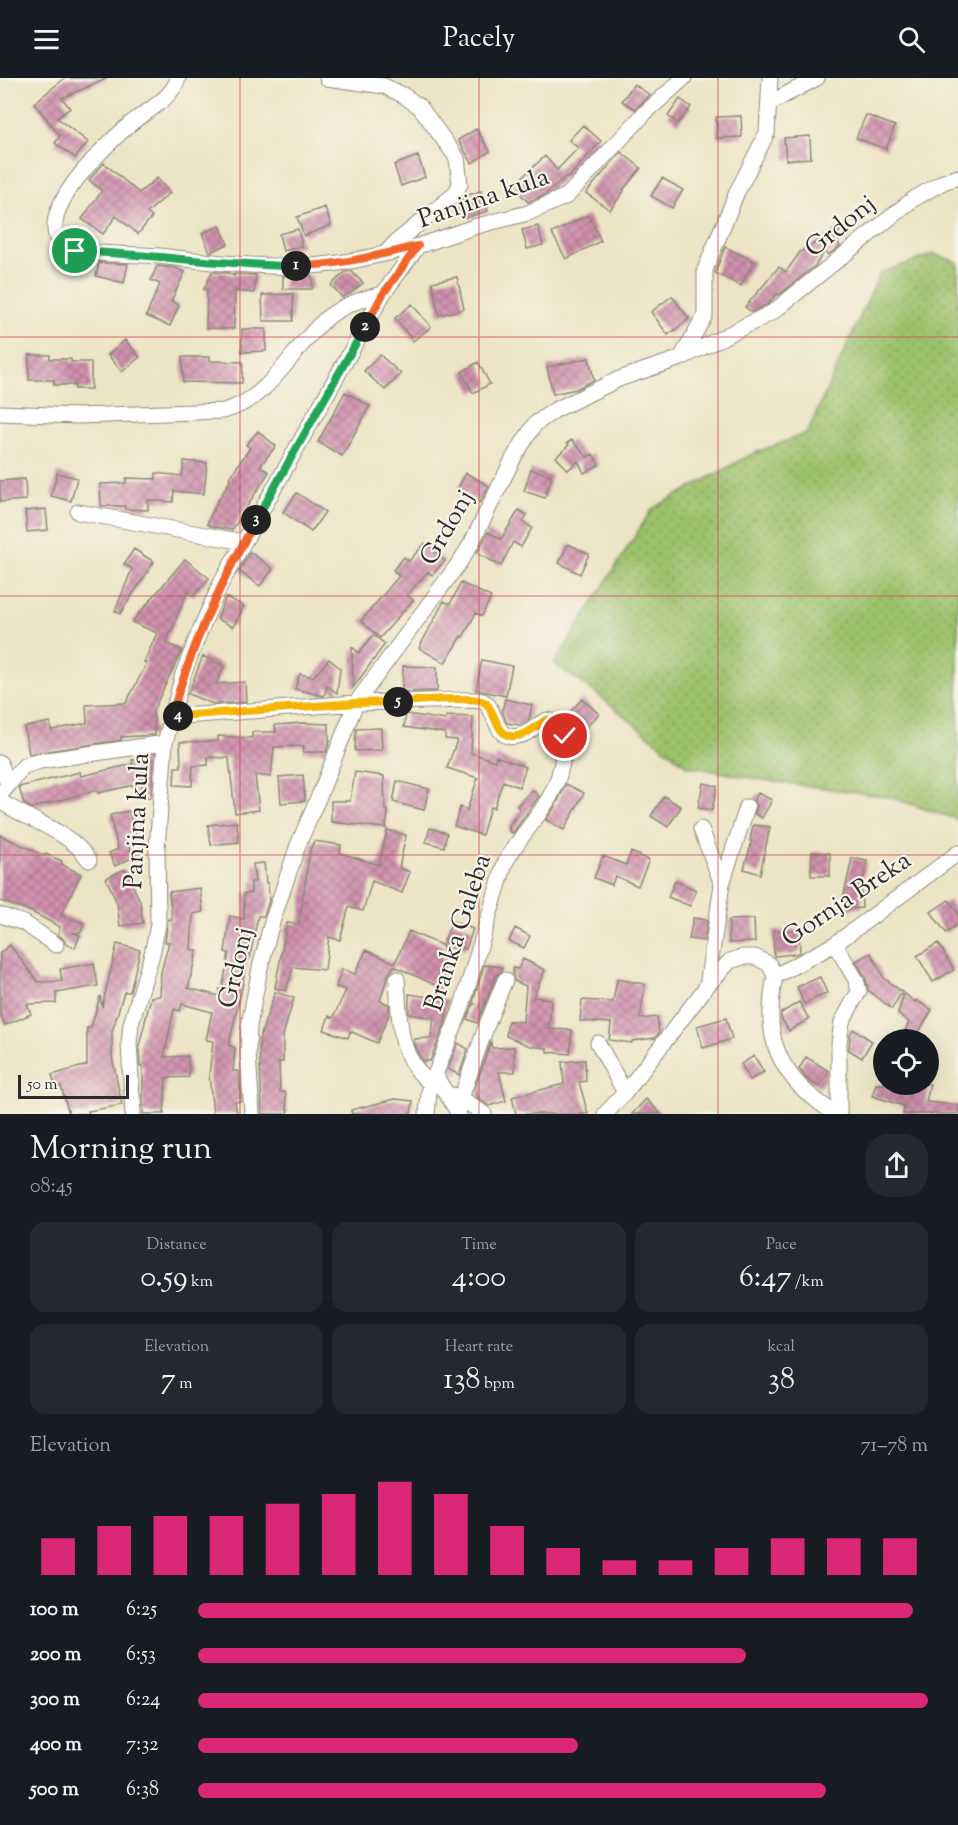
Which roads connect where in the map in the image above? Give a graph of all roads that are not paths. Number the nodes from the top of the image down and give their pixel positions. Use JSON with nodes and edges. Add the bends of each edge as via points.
{"nodes":[{"id":1,"x":178,"y":78,"type":"edge"},
{"id":2,"x":327,"y":78,"type":"edge"},
{"id":3,"x":684,"y":78,"type":"edge"},
{"id":4,"x":770,"y":78,"type":"edge"},
{"id":5,"x":817,"y":78,"type":"edge"},
{"id":6,"x":770,"y":103,"type":"junction"},
{"id":7,"x":958,"y":177,"type":"edge"},
{"id":8,"x":418,"y":246,"type":"junction"},
{"id":9,"x":386,"y":254,"type":"junction"},
{"id":10,"x":383,"y":294,"type":"junction"},
{"id":11,"x":681,"y":358,"type":"junction"},
{"id":12,"x":0,"y":413,"type":"edge"},
{"id":13,"x":78,"y":512,"type":"dead end"},
{"id":14,"x":244,"y":542,"type":"junction"},
{"id":15,"x":356,"y":703,"type":"junction"},
{"id":16,"x":171,"y":717,"type":"junction"},
{"id":17,"x":165,"y":743,"type":"junction"},
{"id":18,"x":0,"y":763,"type":"edge"},
{"id":19,"x":4,"y":789,"type":"edge"},
{"id":20,"x":0,"y":801,"type":"edge"},
{"id":21,"x":747,"y":807,"type":"dead end"},
{"id":22,"x":701,"y":829,"type":"dead end"},
{"id":23,"x":958,"y":853,"type":"edge"},
{"id":24,"x":89,"y":860,"type":"dead end"},
{"id":25,"x":722,"y":884,"type":"junction"},
{"id":26,"x":0,"y":915,"type":"edge"},
{"id":27,"x":835,"y":944,"type":"junction"},
{"id":28,"x":56,"y":945,"type":"dead end"},
{"id":29,"x":775,"y":976,"type":"junction"},
{"id":30,"x":397,"y":979,"type":"dead end"},
{"id":31,"x":506,"y":980,"type":"dead end"},
{"id":32,"x":707,"y":986,"type":"junction"},
{"id":33,"x":598,"y":1043,"type":"dead end"},
{"id":34,"x":432,"y":1079,"type":"junction"},
{"id":35,"x":625,"y":1093,"type":"junction"},
{"id":36,"x":454,"y":1096,"type":"junction"},
{"id":37,"x":134,"y":1114,"type":"edge"},
{"id":38,"x":252,"y":1114,"type":"edge"},
{"id":39,"x":427,"y":1114,"type":"edge"},
{"id":40,"x":459,"y":1114,"type":"edge"},
{"id":41,"x":484,"y":1114,"type":"edge"},
{"id":42,"x":605,"y":1114,"type":"edge"},
{"id":43,"x":837,"y":1114,"type":"edge"}],
"edges":[{"from":1,"to":9,"type":"street","via":[[166,96],[114,139],[72,186],[55,218],[61,245],[75,251],[264,265],[311,266]]},
{"from":2,"to":9,"type":"street","via":[[384,86],[403,95],[420,107],[457,158],[460,184],[455,194]]},
{"from":3,"to":8,"type":"street","name":"Panjina kula","via":[[645,113],[567,196],[528,213]]},
{"from":4,"to":6,"type":"street"},
{"from":5,"to":6,"type":"street"},
{"from":6,"to":11,"type":"street","via":[[767,133],[737,192],[705,270],[705,315]]},
{"from":7,"to":11,"type":"street","name":"Grdonj","via":[[912,200],[773,312]]},
{"from":8,"to":9,"type":"street"},
{"from":8,"to":10,"type":"street","name":"Panjina kula"},
{"from":10,"to":12,"type":"street","via":[[359,299],[327,318],[276,376],[239,407],[223,411],[78,416]]},
{"from":10,"to":14,"type":"street","name":"Panjina kula"},
{"from":11,"to":15,"type":"street","name":"Grdonj","via":[[619,379],[535,424],[459,563]]},
{"from":13,"to":14,"type":"street"},
{"from":14,"to":16,"type":"street","name":"Panjina kula","via":[[201,628]]},
{"from":15,"to":16,"type":"street"},
{"from":15,"to":34,"type":"street","name":"Branka Galeba","via":[[483,701],[505,734],[523,735],[547,720],[562,723],[564,730],[561,772],[555,790],[505,863],[461,1009]]},
{"from":15,"to":38,"type":"street","name":"Grdonj","via":[[298,845],[260,968],[249,1026]]},
{"from":16,"to":17,"type":"street","name":"Panjina kula"},
{"from":17,"to":19,"type":"street","via":[[40,761],[24,766]]},
{"from":17,"to":37,"type":"street","name":"Panjina kula","via":[[157,848],[158,925],[129,1044]]},
{"from":18,"to":19,"type":"street"},
{"from":20,"to":24,"type":"street","via":[[73,841]]},
{"from":21,"to":25,"type":"street","name":"Gornja Breka"},
{"from":22,"to":25,"type":"street","name":"Gornja Breka"},
{"from":23,"to":27,"type":"street","name":"Gornja Breka"},
{"from":25,"to":32,"type":"street","name":"Gornja Breka"},
{"from":26,"to":28,"type":"street","via":[[24,923]]},
{"from":27,"to":29,"type":"street","name":"Gornja Breka"},
{"from":27,"to":43,"type":"street","via":[[859,991],[842,1022]]},
{"from":29,"to":32,"type":"street","name":"Gornja Breka","via":[[769,964],[743,957],[730,961]]},
{"from":29,"to":43,"type":"street","via":[[770,1003],[773,1041],[783,1065],[800,1086]]},
{"from":30,"to":34,"type":"street","name":"Branka Galeba","via":[[404,1048],[420,1074]]},
{"from":31,"to":36,"type":"street"},
{"from":32,"to":35,"type":"street","name":"Gornja Breka"},
{"from":33,"to":35,"type":"street"},
{"from":34,"to":36,"type":"street","name":"Branka Galeba"},
{"from":34,"to":39,"type":"street","name":"Branka Galeba"},
{"from":35,"to":42,"type":"street","name":"Gornja Breka"},
{"from":36,"to":40,"type":"street","name":"Branka Galeba"},
{"from":36,"to":41,"type":"street"}]}
